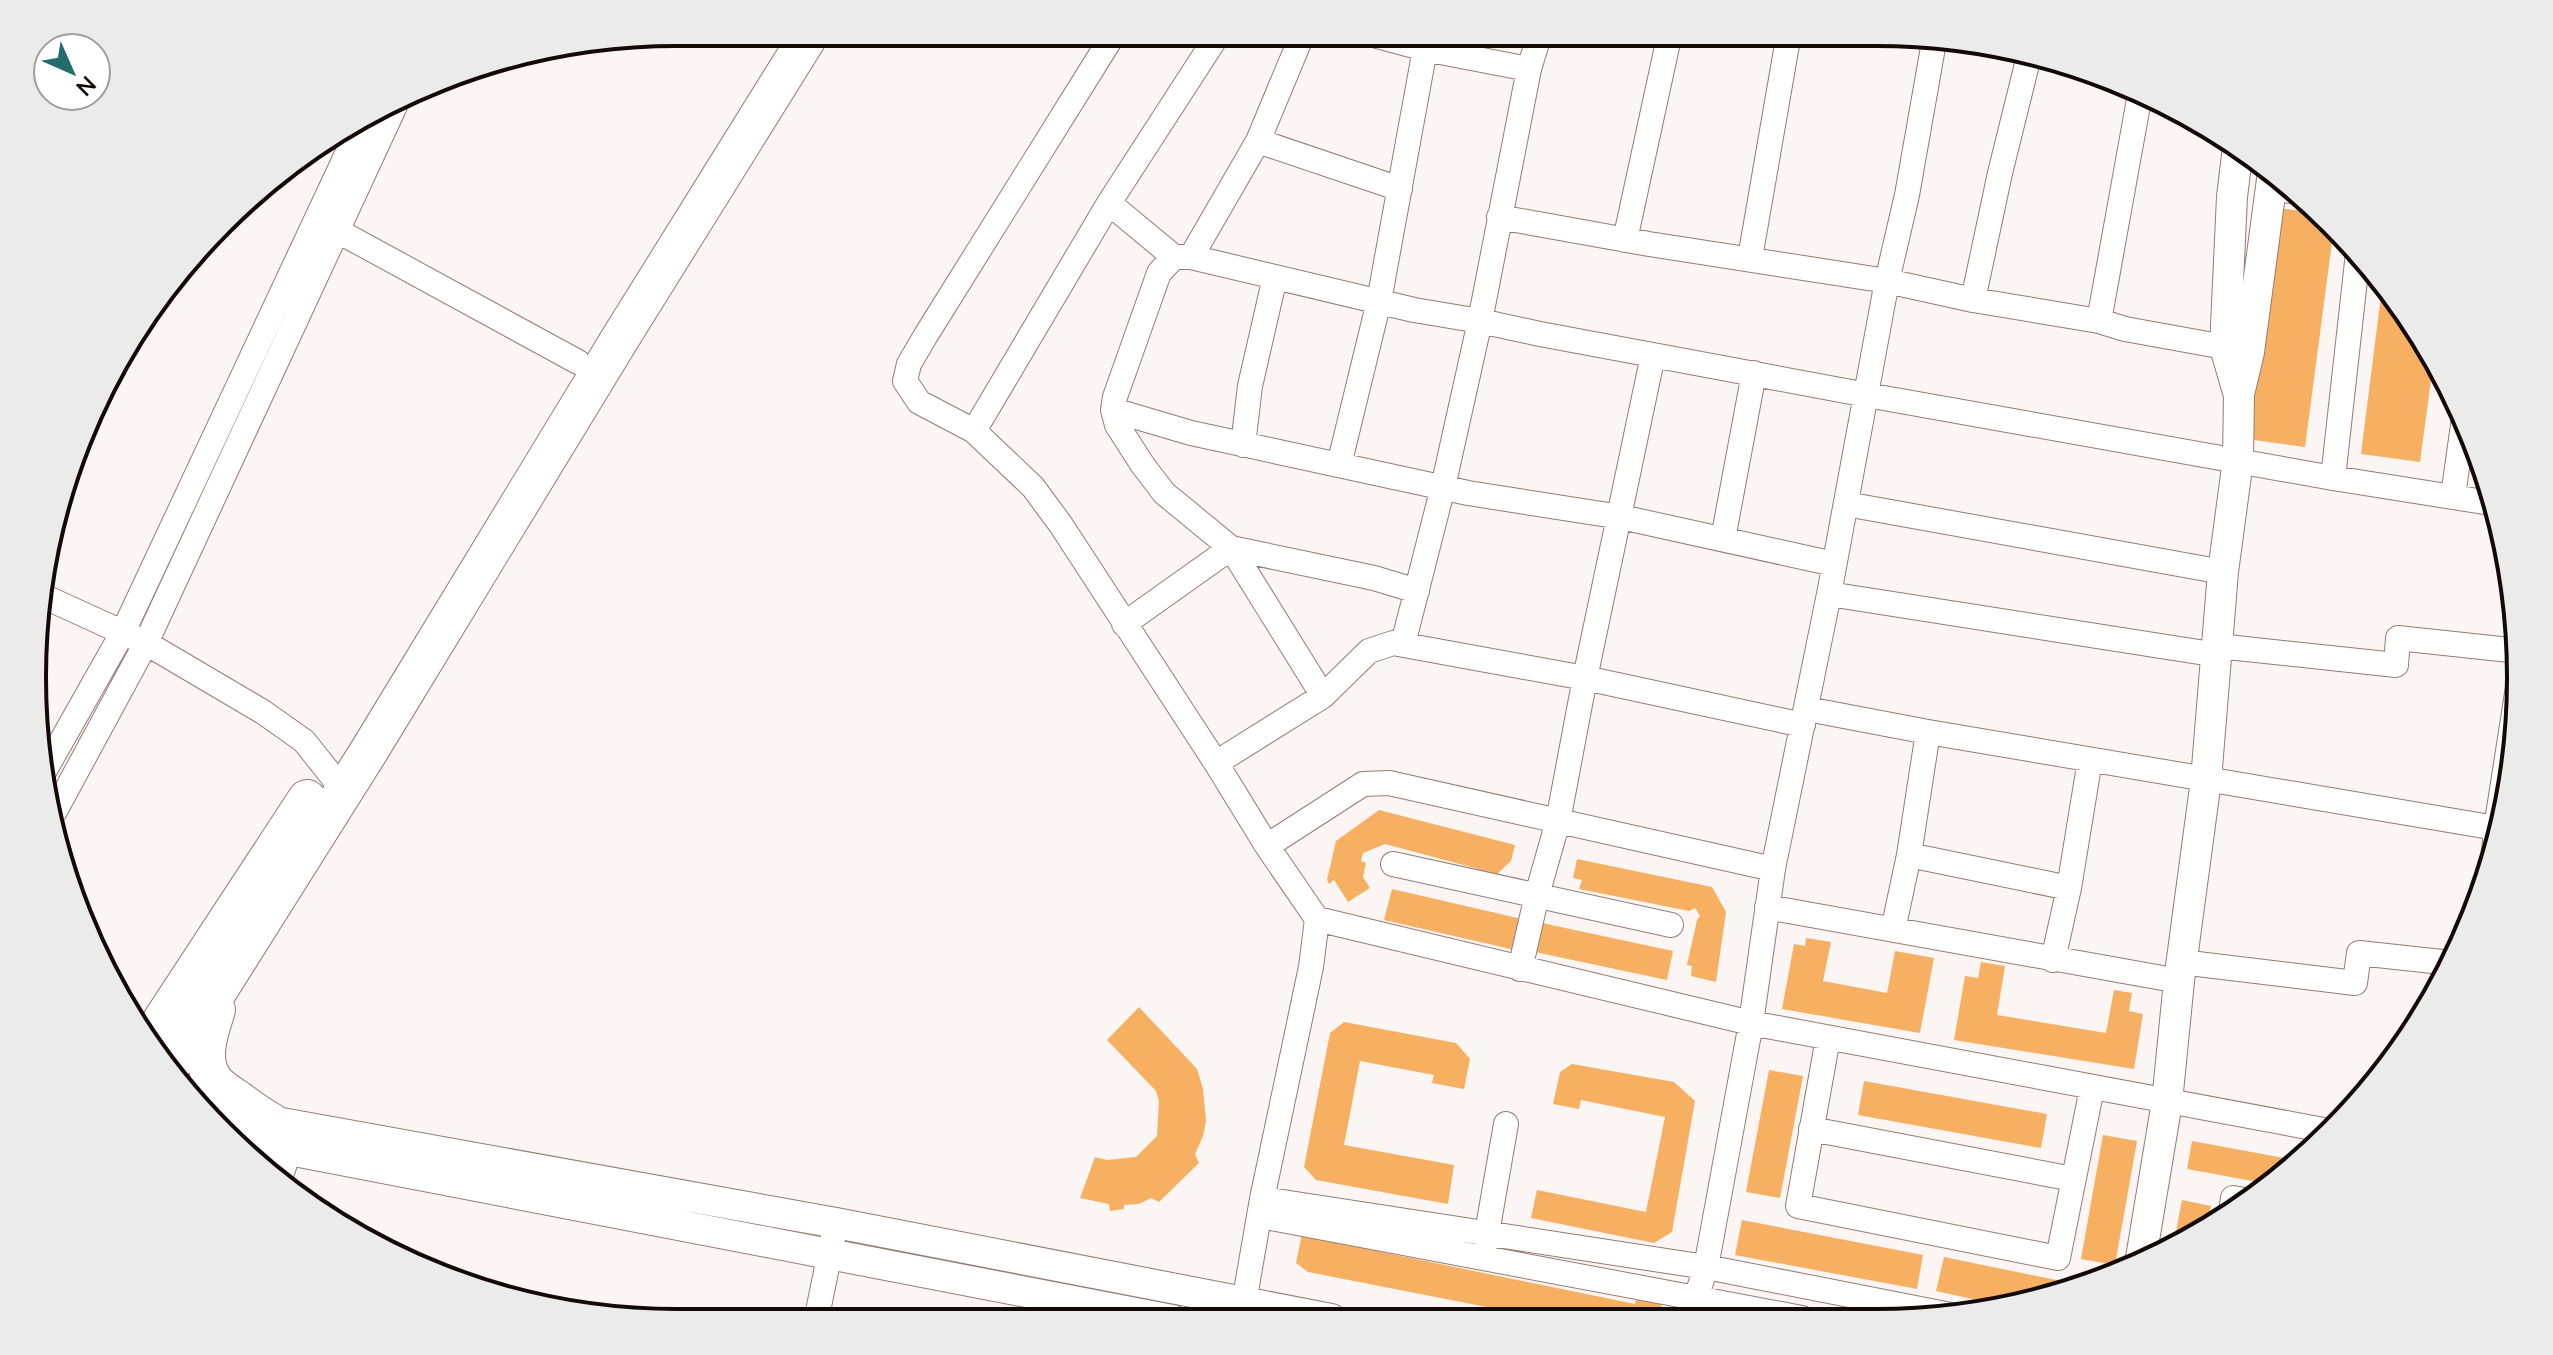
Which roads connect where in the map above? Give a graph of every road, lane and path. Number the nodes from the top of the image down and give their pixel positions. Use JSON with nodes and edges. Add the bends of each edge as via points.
{"nodes":[{"id":1,"x":773,"y":46,"type":"edge"},
{"id":2,"x":802,"y":46,"type":"edge"},
{"id":3,"x":1106,"y":46,"type":"edge"},
{"id":4,"x":1211,"y":46,"type":"edge"},
{"id":5,"x":1298,"y":46,"type":"edge"},
{"id":6,"x":1414,"y":46,"type":"edge"},
{"id":7,"x":1536,"y":46,"type":"edge"},
{"id":8,"x":1667,"y":46,"type":"edge"},
{"id":9,"x":1787,"y":46,"type":"edge"},
{"id":10,"x":1425,"y":49,"type":"junction"},
{"id":11,"x":1933,"y":49,"type":"edge"},
{"id":12,"x":2027,"y":65,"type":"edge"},
{"id":13,"x":1529,"y":69,"type":"junction"},
{"id":14,"x":2138,"y":104,"type":"edge"},
{"id":15,"x":389,"y":116,"type":"edge"},
{"id":16,"x":358,"y":134,"type":"edge"},
{"id":17,"x":1258,"y":141,"type":"junction"},
{"id":18,"x":2237,"y":159,"type":"edge"},
{"id":19,"x":1400,"y":189,"type":"junction"},
{"id":20,"x":2279,"y":192,"type":"edge"},
{"id":21,"x":1109,"y":203,"type":"junction"},
{"id":22,"x":1499,"y":217,"type":"junction"},
{"id":23,"x":326,"y":224,"type":"junction"},
{"id":24,"x":1625,"y":240,"type":"junction"},
{"id":25,"x":1182,"y":257,"type":"junction"},
{"id":26,"x":1750,"y":258,"type":"junction"},
{"id":27,"x":2356,"y":268,"type":"edge"},
{"id":28,"x":1275,"y":277,"type":"junction"},
{"id":29,"x":1887,"y":281,"type":"junction"},
{"id":30,"x":1973,"y":300,"type":"junction"},
{"id":31,"x":1379,"y":301,"type":"junction"},
{"id":32,"x":1480,"y":321,"type":"junction"},
{"id":33,"x":2099,"y":321,"type":"junction"},
{"id":34,"x":2237,"y":350,"type":"junction"},
{"id":35,"x":1653,"y":355,"type":"junction"},
{"id":36,"x":578,"y":362,"type":"junction"},
{"id":37,"x":1754,"y":373,"type":"junction"},
{"id":38,"x":1867,"y":395,"type":"junction"},
{"id":39,"x":1113,"y":410,"type":"junction"},
{"id":40,"x":236,"y":422,"type":"junction"},
{"id":41,"x":974,"y":431,"type":"junction"},
{"id":42,"x":2461,"y":441,"type":"edge"},
{"id":43,"x":1243,"y":445,"type":"junction"},
{"id":44,"x":2238,"y":460,"type":"junction"},
{"id":45,"x":1339,"y":465,"type":"junction"},
{"id":46,"x":2333,"y":478,"type":"junction"},
{"id":47,"x":1443,"y":487,"type":"junction"},
{"id":48,"x":2453,"y":496,"type":"junction"},
{"id":49,"x":2481,"y":501,"type":"edge"},
{"id":50,"x":1846,"y":504,"type":"junction"},
{"id":51,"x":1621,"y":517,"type":"junction"},
{"id":52,"x":1723,"y":539,"type":"junction"},
{"id":53,"x":1231,"y":548,"type":"junction"},
{"id":54,"x":1834,"y":564,"type":"junction"},
{"id":55,"x":2223,"y":572,"type":"junction"},
{"id":56,"x":1417,"y":591,"type":"junction"},
{"id":57,"x":1829,"y":594,"type":"junction"},
{"id":58,"x":51,"y":599,"type":"edge"},
{"id":59,"x":1124,"y":624,"type":"junction"},
{"id":60,"x":123,"y":632,"type":"junction"},
{"id":61,"x":146,"y":643,"type":"junction"},
{"id":62,"x":1403,"y":644,"type":"junction"},
{"id":63,"x":2218,"y":650,"type":"junction"},
{"id":64,"x":2506,"y":650,"type":"edge"},
{"id":65,"x":1585,"y":678,"type":"junction"},
{"id":66,"x":1323,"y":696,"type":"junction"},
{"id":67,"x":1805,"y":717,"type":"junction"},
{"id":68,"x":1928,"y":732,"type":"junction"},
{"id":69,"x":51,"y":759,"type":"edge"},
{"id":70,"x":2090,"y":760,"type":"junction"},
{"id":71,"x":1216,"y":763,"type":"junction"},
{"id":72,"x":334,"y":780,"type":"junction"},
{"id":73,"x":2206,"y":780,"type":"junction"},
{"id":74,"x":59,"y":804,"type":"edge"},
{"id":75,"x":1558,"y":821,"type":"junction"},
{"id":76,"x":2489,"y":826,"type":"edge"},
{"id":77,"x":1267,"y":846,"type":"junction"},
{"id":78,"x":1909,"y":855,"type":"junction"},
{"id":79,"x":1393,"y":864,"type":"dead end"},
{"id":80,"x":1773,"y":869,"type":"junction"},
{"id":81,"x":2069,"y":888,"type":"junction"},
{"id":82,"x":1537,"y":895,"type":"junction"},
{"id":83,"x":1767,"y":907,"type":"junction"},
{"id":84,"x":1317,"y":919,"type":"junction"},
{"id":85,"x":1671,"y":925,"type":"dead end"},
{"id":86,"x":1893,"y":930,"type":"junction"},
{"id":87,"x":247,"y":944,"type":"junction"},
{"id":88,"x":2053,"y":960,"type":"junction"},
{"id":89,"x":2439,"y":962,"type":"edge"},
{"id":90,"x":1520,"y":969,"type":"junction"},
{"id":91,"x":2180,"y":972,"type":"junction"},
{"id":92,"x":1751,"y":1023,"type":"junction"},
{"id":93,"x":155,"y":1032,"type":"edge"},
{"id":94,"x":1828,"y":1038,"type":"junction"},
{"id":95,"x":174,"y":1060,"type":"edge"},
{"id":96,"x":2092,"y":1088,"type":"junction"},
{"id":97,"x":2167,"y":1102,"type":"junction"},
{"id":98,"x":1506,"y":1124,"type":"dead end"},
{"id":99,"x":1811,"y":1129,"type":"junction"},
{"id":100,"x":2317,"y":1129,"type":"edge"},
{"id":101,"x":240,"y":1133,"type":"edge"},
{"id":102,"x":263,"y":1146,"type":"edge"},
{"id":103,"x":2073,"y":1179,"type":"junction"},
{"id":104,"x":1261,"y":1207,"type":"junction"},
{"id":105,"x":832,"y":1238,"type":"junction"},
{"id":106,"x":1484,"y":1246,"type":"junction"},
{"id":107,"x":2142,"y":1250,"type":"edge"},
{"id":108,"x":1706,"y":1267,"type":"junction"},
{"id":109,"x":1696,"y":1298,"type":"junction"},
{"id":110,"x":1915,"y":1308,"type":"edge"},
{"id":111,"x":818,"y":1309,"type":"edge"},
{"id":112,"x":1126,"y":1309,"type":"edge"},
{"id":113,"x":1225,"y":1309,"type":"edge"},
{"id":114,"x":1243,"y":1309,"type":"edge"},
{"id":115,"x":1754,"y":1309,"type":"edge"}],
"edges":[{"from":1,"to":36,"type":"main road"},
{"from":2,"to":72,"type":"main road"},
{"from":3,"to":41,"type":"street","via":[[909,364],[905,381],[919,402]]},
{"from":4,"to":21,"type":"street"},
{"from":5,"to":17,"type":"street"},
{"from":6,"to":10,"type":"street"},
{"from":7,"to":13,"type":"street"},
{"from":8,"to":24,"type":"street"},
{"from":9,"to":26,"type":"street"},
{"from":10,"to":13,"type":"street"},
{"from":10,"to":19,"type":"street"},
{"from":11,"to":29,"type":"street"},
{"from":12,"to":30,"type":"street"},
{"from":13,"to":22,"type":"street"},
{"from":14,"to":33,"type":"street"},
{"from":15,"to":23,"type":"street"},
{"from":16,"to":23,"type":"street"},
{"from":17,"to":19,"type":"street"},
{"from":17,"to":25,"type":"street"},
{"from":18,"to":34,"type":"street","via":[[2232,197]]},
{"from":19,"to":31,"type":"street"},
{"from":20,"to":34,"type":"street"},
{"from":21,"to":25,"type":"street"},
{"from":21,"to":41,"type":"street"},
{"from":22,"to":24,"type":"street"},
{"from":22,"to":32,"type":"street"},
{"from":23,"to":36,"type":"street"},
{"from":23,"to":40,"type":"street"},
{"from":24,"to":26,"type":"street"},
{"from":25,"to":28,"type":"street"},
{"from":25,"to":39,"type":"street","via":[[1159,273]]},
{"from":26,"to":29,"type":"street"},
{"from":27,"to":46,"type":"street"},
{"from":28,"to":31,"type":"street"},
{"from":28,"to":43,"type":"street","via":[[1250,386]]},
{"from":29,"to":30,"type":"street"},
{"from":29,"to":38,"type":"street"},
{"from":30,"to":33,"type":"street"},
{"from":31,"to":32,"type":"street"},
{"from":31,"to":45,"type":"street"},
{"from":32,"to":35,"type":"street"},
{"from":32,"to":47,"type":"street"},
{"from":33,"to":34,"type":"street"},
{"from":34,"to":44,"type":"street"},
{"from":35,"to":37,"type":"street"},
{"from":35,"to":51,"type":"street"},
{"from":36,"to":72,"type":"main road"},
{"from":37,"to":38,"type":"street"},
{"from":37,"to":52,"type":"street"},
{"from":38,"to":44,"type":"street"},
{"from":38,"to":50,"type":"street"},
{"from":39,"to":43,"type":"street"},
{"from":39,"to":53,"type":"street","via":[[1117,425],[1164,493]]},
{"from":40,"to":60,"type":"street"},
{"from":40,"to":61,"type":"street"},
{"from":41,"to":59,"type":"street","via":[[1033,487]]},
{"from":42,"to":48,"type":"street"},
{"from":43,"to":45,"type":"street"},
{"from":44,"to":46,"type":"street"},
{"from":44,"to":55,"type":"street"},
{"from":45,"to":47,"type":"street"},
{"from":46,"to":48,"type":"street"},
{"from":47,"to":51,"type":"street"},
{"from":47,"to":56,"type":"street"},
{"from":48,"to":49,"type":"street"},
{"from":50,"to":54,"type":"street"},
{"from":50,"to":55,"type":"street"},
{"from":51,"to":52,"type":"street"},
{"from":51,"to":65,"type":"street"},
{"from":52,"to":54,"type":"street"},
{"from":53,"to":56,"type":"street"},
{"from":53,"to":59,"type":"street"},
{"from":53,"to":66,"type":"street"},
{"from":54,"to":57,"type":"street"},
{"from":55,"to":63,"type":"street"},
{"from":56,"to":62,"type":"street"},
{"from":57,"to":63,"type":"street"},
{"from":57,"to":67,"type":"street"},
{"from":58,"to":60,"type":"street"},
{"from":59,"to":71,"type":"street"},
{"from":60,"to":61,"type":"street"},
{"from":60,"to":69,"type":"street"},
{"from":61,"to":72,"type":"street","via":[[304,741]]},
{"from":61,"to":74,"type":"street"},
{"from":62,"to":65,"type":"street"},
{"from":62,"to":66,"type":"street","via":[[1369,651]]},
{"from":63,"to":64,"type":"street","via":[[2396,665],[2398,638]]},
{"from":63,"to":73,"type":"street"},
{"from":65,"to":67,"type":"street"},
{"from":65,"to":75,"type":"street"},
{"from":66,"to":71,"type":"street"},
{"from":67,"to":68,"type":"street"},
{"from":67,"to":80,"type":"street"},
{"from":68,"to":70,"type":"street"},
{"from":68,"to":78,"type":"street"},
{"from":70,"to":73,"type":"street"},
{"from":70,"to":81,"type":"street"},
{"from":71,"to":77,"type":"street"},
{"from":72,"to":87,"type":"main road"},
{"from":72,"to":93,"type":"main road"},
{"from":73,"to":76,"type":"street"},
{"from":73,"to":91,"type":"street"},
{"from":75,"to":77,"type":"street","via":[[1389,783],[1363,784]]},
{"from":75,"to":80,"type":"street"},
{"from":75,"to":82,"type":"street"},
{"from":77,"to":84,"type":"street"},
{"from":78,"to":81,"type":"street"},
{"from":78,"to":86,"type":"street"},
{"from":79,"to":82,"type":"street"},
{"from":80,"to":83,"type":"street"},
{"from":81,"to":88,"type":"street"},
{"from":82,"to":85,"type":"street"},
{"from":82,"to":90,"type":"street"},
{"from":83,"to":86,"type":"street"},
{"from":83,"to":92,"type":"street"},
{"from":84,"to":90,"type":"street"},
{"from":84,"to":104,"type":"street"},
{"from":86,"to":88,"type":"street"},
{"from":87,"to":95,"type":"main road"},
{"from":87,"to":102,"type":"main road","via":[[216,1011],[206,1053],[208,1072],[250,1110]]},
{"from":88,"to":91,"type":"street"},
{"from":89,"to":91,"type":"street","via":[[2359,953],[2355,983]]},
{"from":90,"to":92,"type":"street"},
{"from":91,"to":97,"type":"street"},
{"from":92,"to":94,"type":"street"},
{"from":92,"to":108,"type":"street"},
{"from":94,"to":96,"type":"street"},
{"from":94,"to":99,"type":"street"},
{"from":96,"to":97,"type":"street"},
{"from":96,"to":103,"type":"street"},
{"from":97,"to":100,"type":"street"},
{"from":97,"to":107,"type":"street"},
{"from":98,"to":106,"type":"street"},
{"from":99,"to":103,"type":"street"},
{"from":99,"to":103,"type":"street","via":[[1798,1206],[2058,1258]]},
{"from":101,"to":102,"type":"street"},
{"from":102,"to":105,"type":"street"},
{"from":104,"to":106,"type":"street"},
{"from":104,"to":114,"type":"street"},
{"from":105,"to":111,"type":"street"},
{"from":105,"to":112,"type":"street"},
{"from":105,"to":113,"type":"street"},
{"from":106,"to":108,"type":"street"},
{"from":106,"to":109,"type":"street"},
{"from":108,"to":109,"type":"street"},
{"from":108,"to":110,"type":"street"},
{"from":109,"to":115,"type":"street"}]}
